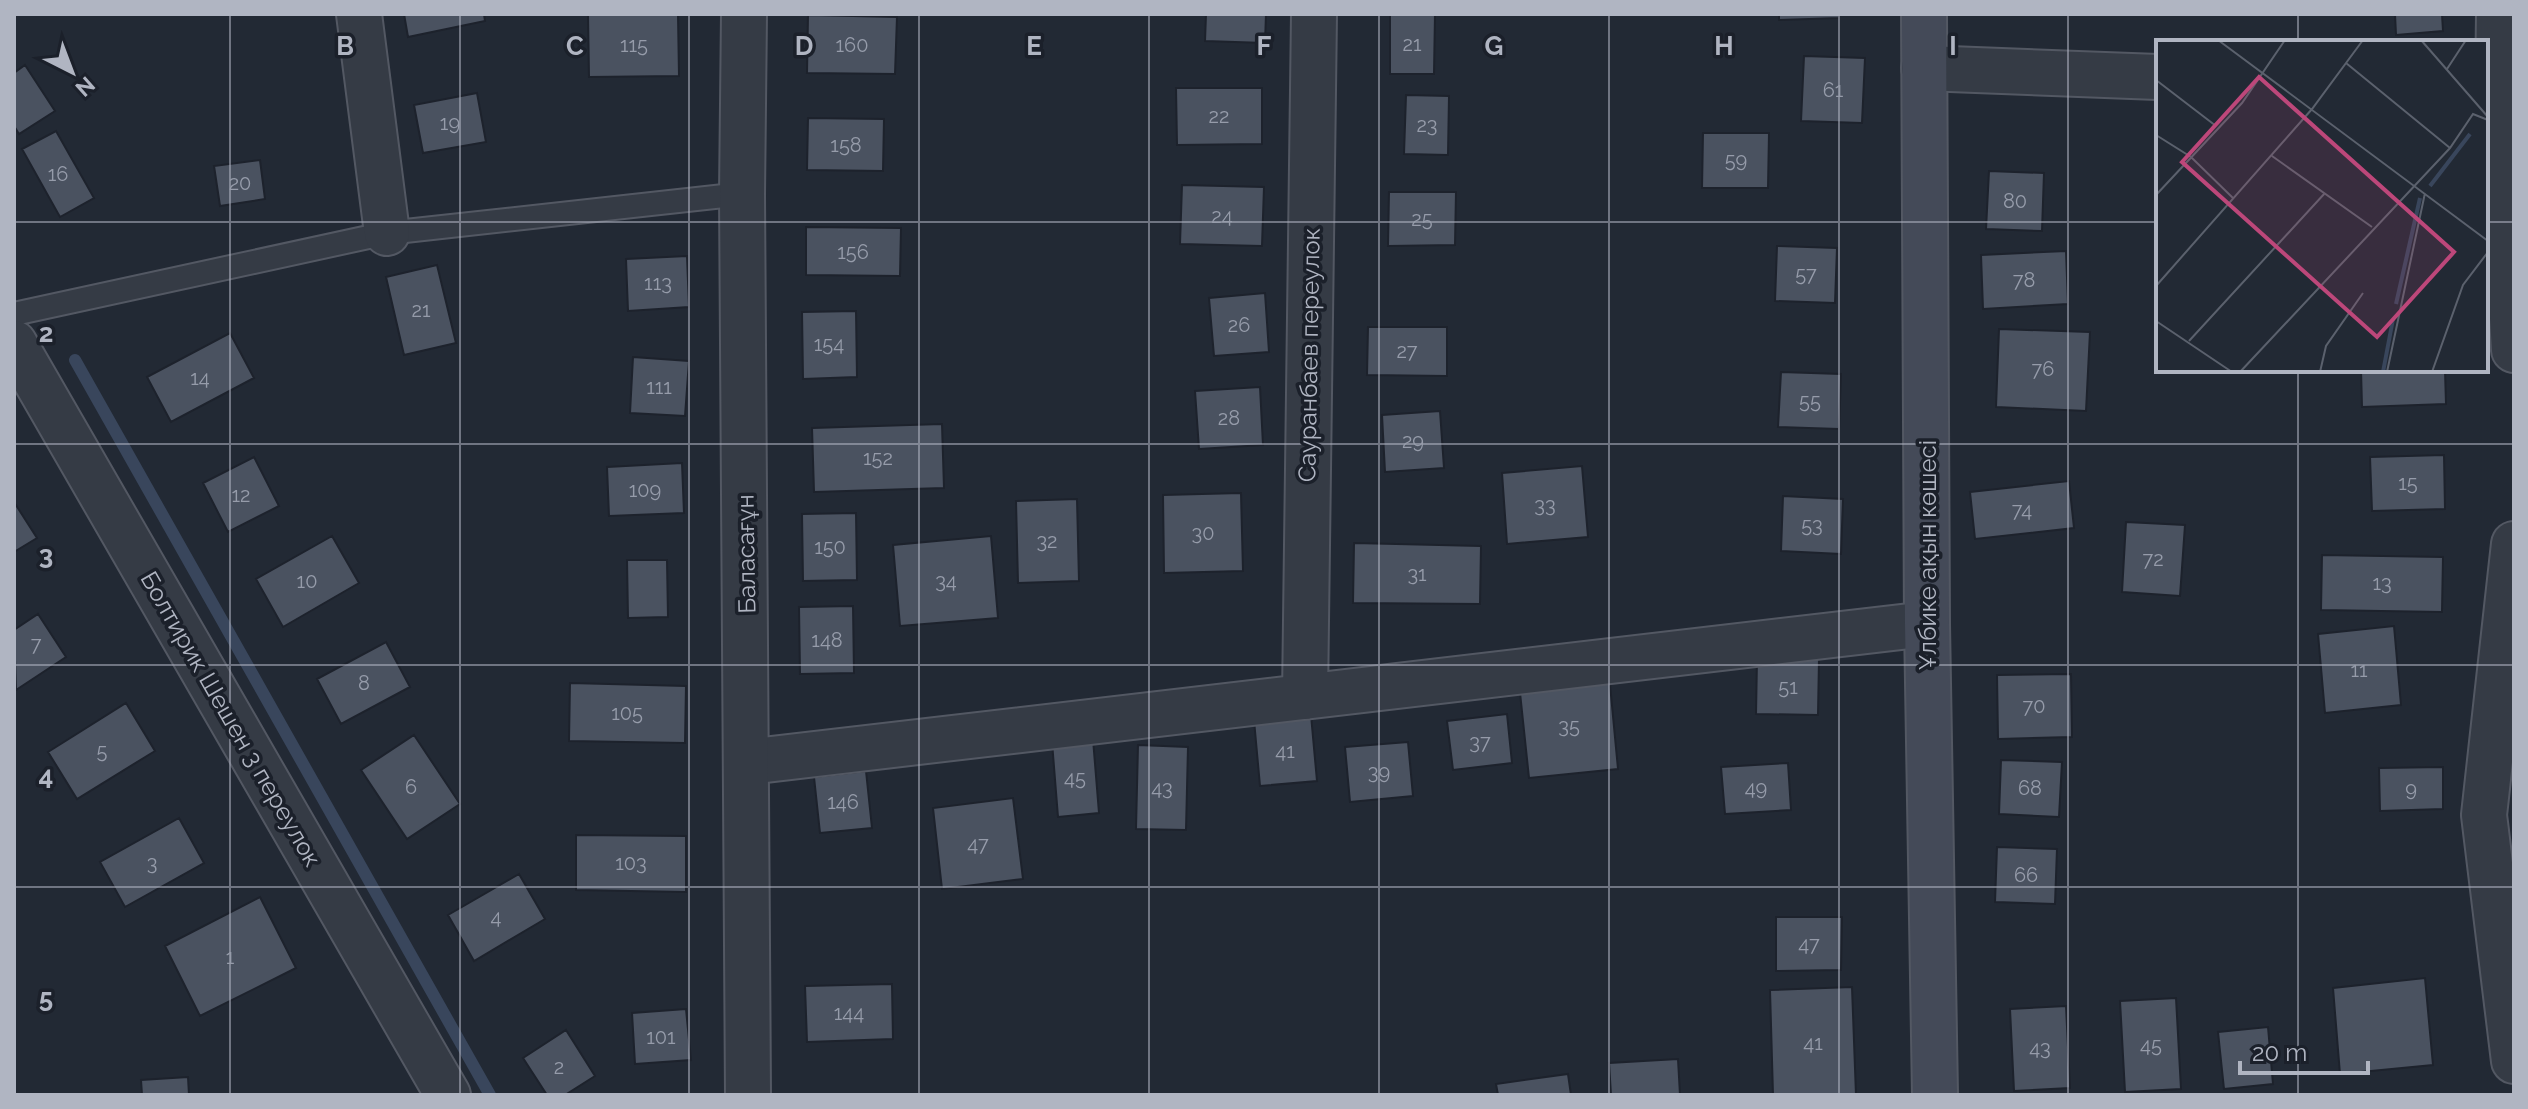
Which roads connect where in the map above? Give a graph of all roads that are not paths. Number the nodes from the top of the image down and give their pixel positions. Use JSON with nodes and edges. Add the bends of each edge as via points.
{"nodes":[{"id":1,"x":359,"y":14,"type":"edge"},
{"id":2,"x":744,"y":14,"type":"edge"},
{"id":3,"x":1314,"y":14,"type":"edge"},
{"id":4,"x":1924,"y":14,"type":"edge"},
{"id":5,"x":2499,"y":14,"type":"edge"},
{"id":6,"x":1924,"y":68,"type":"junction"},
{"id":7,"x":2156,"y":77,"type":"edge"},
{"id":8,"x":2499,"y":89,"type":"edge"},
{"id":9,"x":742,"y":194,"type":"junction"},
{"id":10,"x":387,"y":233,"type":"junction"},
{"id":11,"x":14,"y":314,"type":"edge"},
{"id":12,"x":14,"y":343,"type":"edge"},
{"id":13,"x":2514,"y":350,"type":"edge"},
{"id":14,"x":2514,"y":544,"type":"edge"},
{"id":15,"x":1927,"y":624,"type":"junction"},
{"id":16,"x":1305,"y":697,"type":"junction"},
{"id":17,"x":747,"y":762,"type":"junction"},
{"id":18,"x":2514,"y":1061,"type":"edge"},
{"id":19,"x":448,"y":1095,"type":"edge"},
{"id":20,"x":748,"y":1095,"type":"edge"},
{"id":21,"x":1935,"y":1095,"type":"edge"}],
"edges":[{"from":1,"to":10,"type":"street"},
{"from":2,"to":9,"type":"street","name":"Баласағұн"},
{"from":3,"to":16,"type":"street","name":"Сауранбаев переулок"},
{"from":4,"to":6,"type":"main road","name":"Ұлбике ақын көшесі"},
{"from":5,"to":8,"type":"street"},
{"from":6,"to":7,"type":"street"},
{"from":6,"to":15,"type":"main road","name":"Ұлбике ақын көшесі"},
{"from":8,"to":13,"type":"street"},
{"from":9,"to":10,"type":"lane"},
{"from":9,"to":17,"type":"street","name":"Баласағұн"},
{"from":10,"to":11,"type":"lane"},
{"from":12,"to":19,"type":"street","name":"Болтирик Шешен 3 переулок"},
{"from":14,"to":18,"type":"street","via":[[2484,815]]},
{"from":15,"to":16,"type":"street"},
{"from":15,"to":21,"type":"main road","name":"Ұлбике ақын көшесі"},
{"from":16,"to":17,"type":"street"},
{"from":17,"to":20,"type":"street","name":"Баласағұн"}]}
